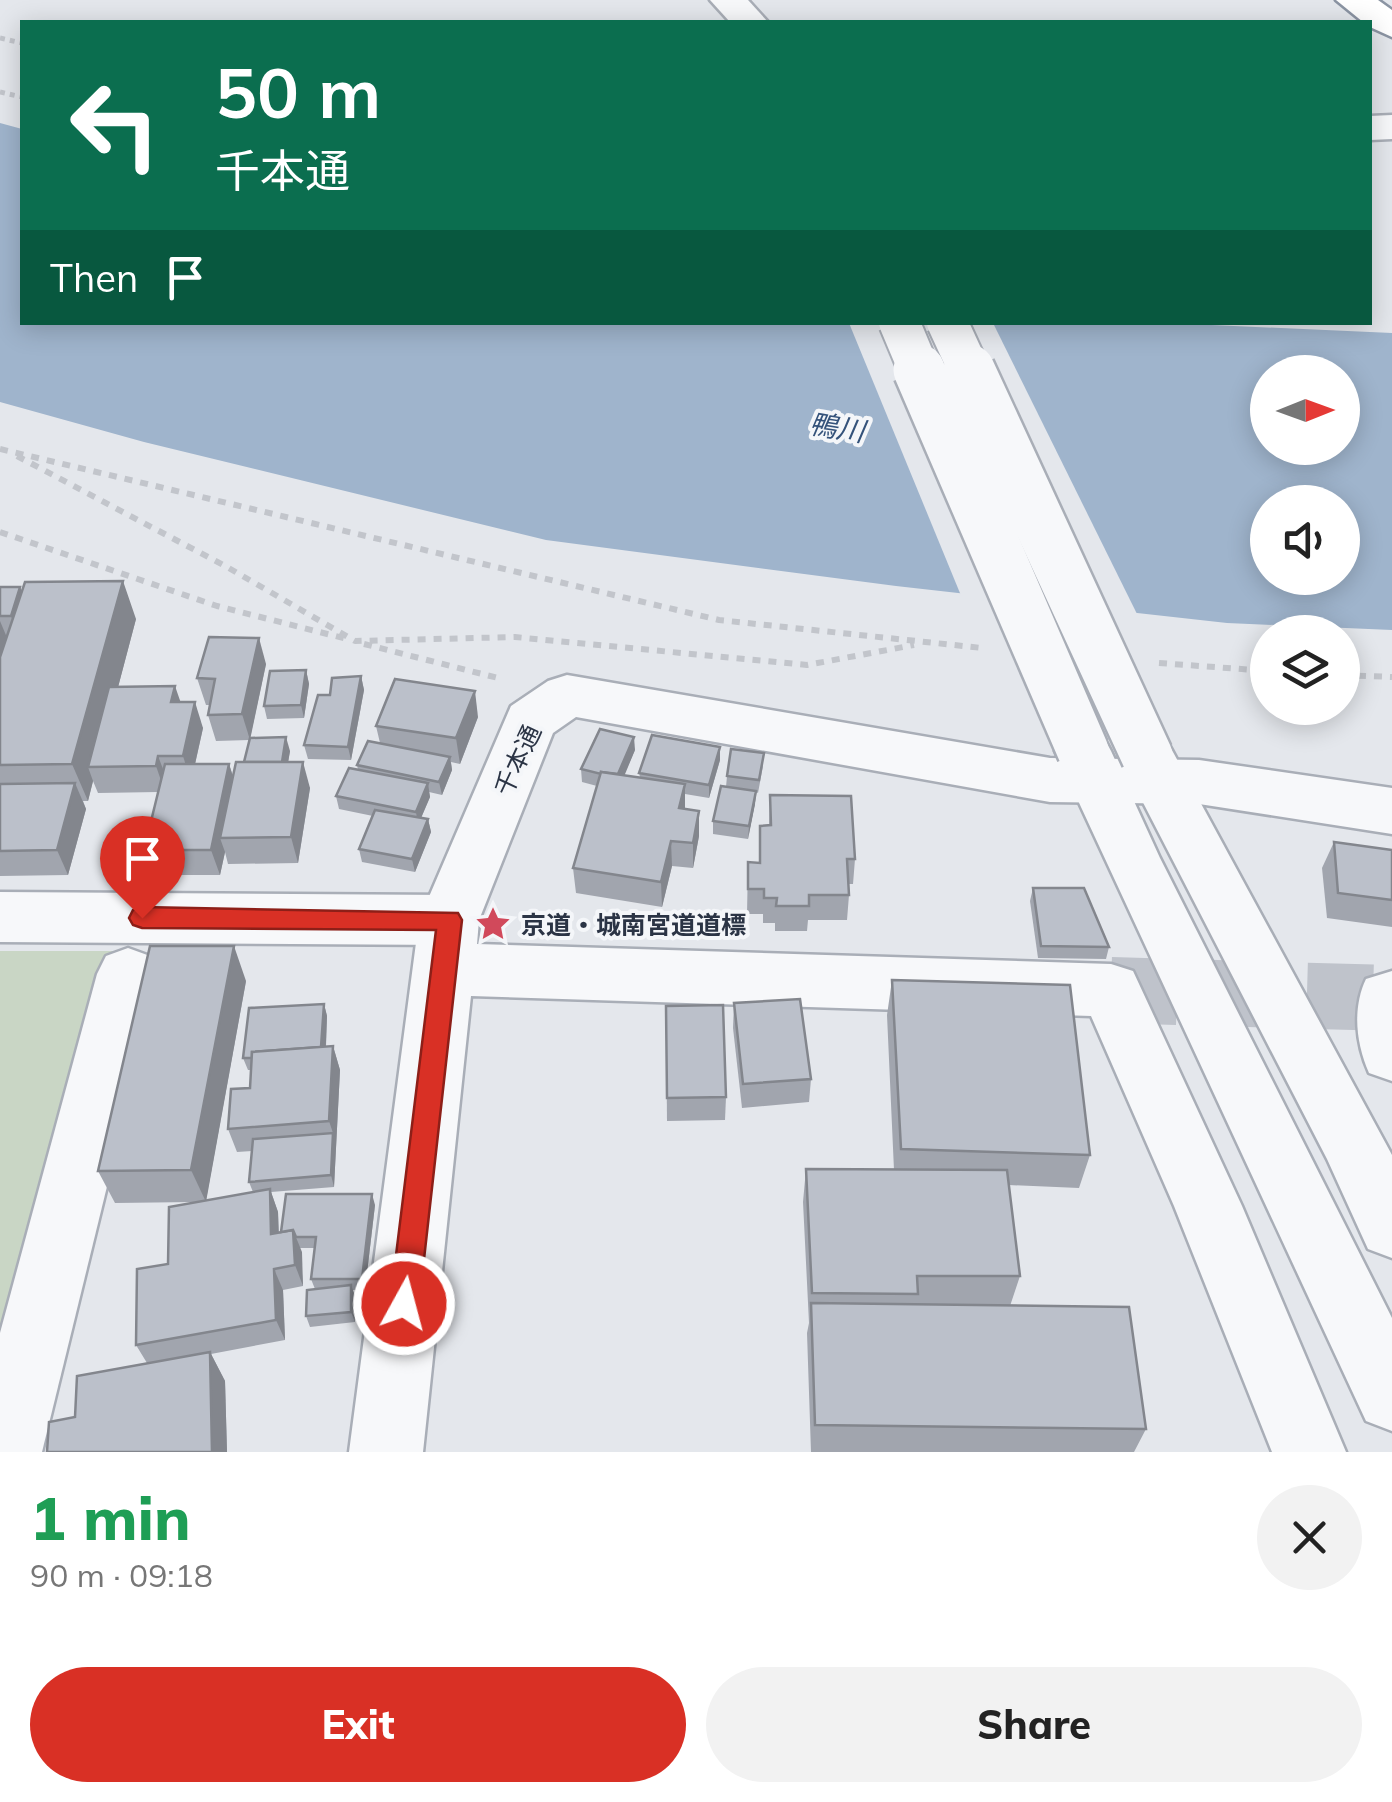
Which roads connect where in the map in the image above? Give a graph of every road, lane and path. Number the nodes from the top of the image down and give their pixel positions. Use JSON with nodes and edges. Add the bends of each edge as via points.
{"nodes":[{"id":1,"x":728,"y":0,"type":"edge"},
{"id":2,"x":1354,"y":0,"type":"edge"},
{"id":3,"x":768,"y":12,"type":"edge"},
{"id":4,"x":1392,"y":26,"type":"edge"},
{"id":5,"x":900,"y":325,"type":"edge"},
{"id":6,"x":948,"y":325,"type":"edge"},
{"id":7,"x":3,"y":450,"type":"edge"},
{"id":8,"x":0,"y":532,"type":"edge"},
{"id":9,"x":355,"y":641,"type":"junction"},
{"id":10,"x":920,"y":644,"type":"junction"},
{"id":11,"x":1000,"y":650,"type":"dead end"},
{"id":12,"x":1158,"y":663,"type":"dead end"},
{"id":13,"x":1250,"y":671,"type":"edge"},
{"id":14,"x":1360,"y":676,"type":"edge"},
{"id":15,"x":1392,"y":678,"type":"edge"},
{"id":16,"x":567,"y":695,"type":"junction"},
{"id":17,"x":1121,"y":767,"type":"junction"},
{"id":18,"x":1392,"y":811,"type":"edge"},
{"id":19,"x":0,"y":917,"type":"edge"},
{"id":20,"x":447,"y":945,"type":"junction"},
{"id":21,"x":128,"y":974,"type":"dead end"},
{"id":22,"x":1392,"y":1226,"type":"edge"},
{"id":23,"x":1392,"y":1395,"type":"edge"},
{"id":24,"x":5,"y":1452,"type":"edge"},
{"id":25,"x":386,"y":1452,"type":"edge"},
{"id":26,"x":1309,"y":1452,"type":"edge"}],
"edges":[{"from":1,"to":3,"type":"street"},
{"from":2,"to":4,"type":"highway"},
{"from":5,"to":17,"type":"street","bridge":true},
{"from":6,"to":17,"type":"street","bridge":true},
{"from":7,"to":9,"type":"path"},
{"from":7,"to":10,"type":"path","via":[[720,620]]},
{"from":8,"to":9,"type":"path","via":[[216,606]]},
{"from":9,"to":10,"type":"path","via":[[515,637],[806,665]]},
{"from":9,"to":16,"type":"path"},
{"from":10,"to":11,"type":"path"},
{"from":12,"to":13,"type":"path"},
{"from":14,"to":15,"type":"path"},
{"from":16,"to":17,"type":"street","via":[[1050,780]]},
{"from":16,"to":20,"type":"street","name":"千本通","via":[[530,721]]},
{"from":17,"to":18,"type":"street"},
{"from":17,"to":22,"type":"street","via":[[1350,1138]]},
{"from":17,"to":23,"type":"street"},
{"from":19,"to":20,"type":"street"},
{"from":20,"to":25,"type":"street","name":"千本通"},
{"from":20,"to":26,"type":"street","via":[[1111,990]]},
{"from":21,"to":24,"type":"street"}]}
